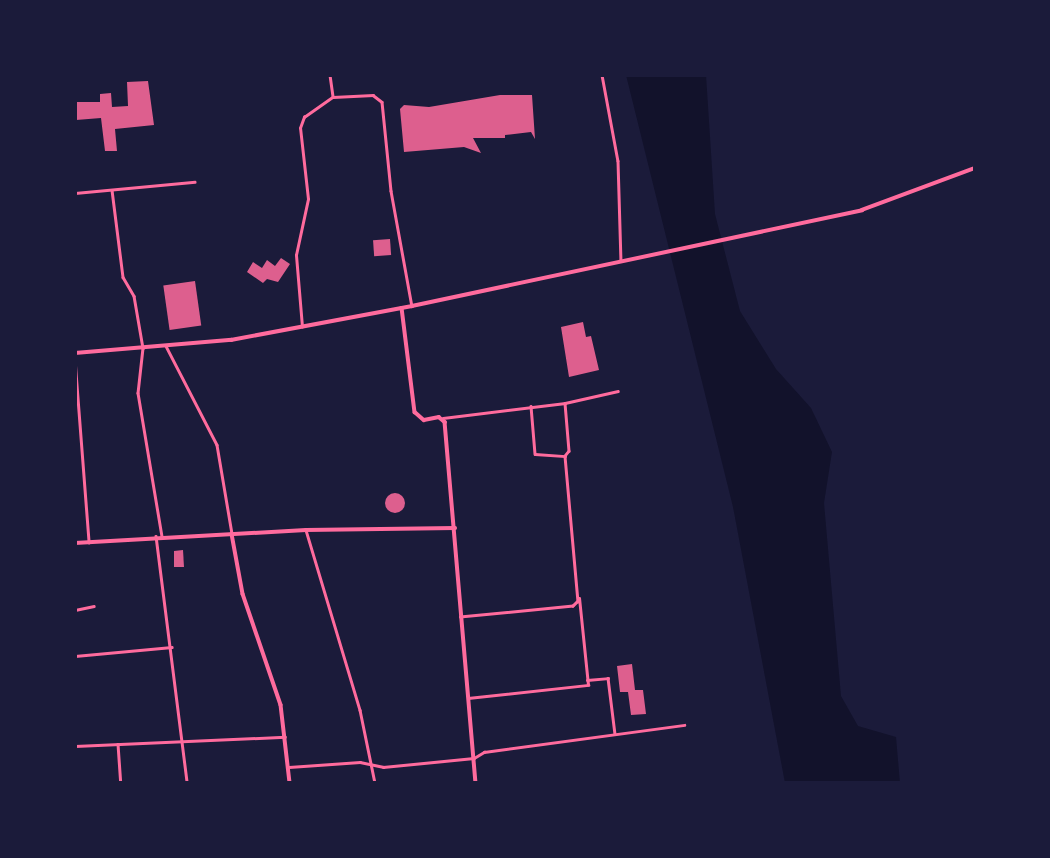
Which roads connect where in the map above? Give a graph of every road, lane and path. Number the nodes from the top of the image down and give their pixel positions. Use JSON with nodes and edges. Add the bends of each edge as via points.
{"nodes":[{"id":1,"x":330,"y":75,"type":"edge"},
{"id":2,"x":602,"y":75,"type":"edge"},
{"id":3,"x":333,"y":97,"type":"junction"},
{"id":4,"x":975,"y":168,"type":"edge"},
{"id":5,"x":194,"y":182,"type":"dead end"},
{"id":6,"x":112,"y":190,"type":"junction"},
{"id":7,"x":75,"y":193,"type":"edge"},
{"id":8,"x":621,"y":261,"type":"junction"},
{"id":9,"x":412,"y":306,"type":"junction"},
{"id":10,"x":402,"y":308,"type":"junction"},
{"id":11,"x":303,"y":327,"type":"junction"},
{"id":12,"x":166,"y":346,"type":"junction"},
{"id":13,"x":143,"y":348,"type":"junction"},
{"id":14,"x":75,"y":353,"type":"edge"},
{"id":15,"x":75,"y":359,"type":"edge"},
{"id":16,"x":618,"y":391,"type":"dead end"},
{"id":17,"x":565,"y":403,"type":"junction"},
{"id":18,"x":531,"y":406,"type":"junction"},
{"id":19,"x":443,"y":418,"type":"junction"},
{"id":20,"x":565,"y":456,"type":"junction"},
{"id":21,"x":455,"y":528,"type":"junction"},
{"id":22,"x":306,"y":530,"type":"junction"},
{"id":23,"x":232,"y":534,"type":"junction"},
{"id":24,"x":156,"y":536,"type":"junction"},
{"id":25,"x":162,"y":536,"type":"junction"},
{"id":26,"x":89,"y":542,"type":"junction"},
{"id":27,"x":75,"y":543,"type":"edge"},
{"id":28,"x":579,"y":596,"type":"junction"},
{"id":29,"x":94,"y":606,"type":"dead end"},
{"id":30,"x":75,"y":610,"type":"edge"},
{"id":31,"x":461,"y":617,"type":"junction"},
{"id":32,"x":172,"y":647,"type":"junction"},
{"id":33,"x":75,"y":656,"type":"edge"},
{"id":34,"x":587,"y":680,"type":"junction"},
{"id":35,"x":468,"y":698,"type":"junction"},
{"id":36,"x":684,"y":725,"type":"dead end"},
{"id":37,"x":615,"y":735,"type":"junction"},
{"id":38,"x":286,"y":737,"type":"junction"},
{"id":39,"x":185,"y":742,"type":"junction"},
{"id":40,"x":118,"y":744,"type":"junction"},
{"id":41,"x":75,"y":746,"type":"edge"},
{"id":42,"x":474,"y":758,"type":"junction"},
{"id":43,"x":371,"y":764,"type":"junction"},
{"id":44,"x":289,"y":767,"type":"junction"},
{"id":45,"x":121,"y":783,"type":"edge"},
{"id":46,"x":187,"y":783,"type":"edge"},
{"id":47,"x":290,"y":783,"type":"edge"},
{"id":48,"x":375,"y":783,"type":"edge"},
{"id":49,"x":476,"y":783,"type":"edge"}],
"edges":[{"from":1,"to":3,"type":"street"},
{"from":2,"to":8,"type":"street","via":[[618,161]]},
{"from":3,"to":9,"type":"street","via":[[373,95],[382,102],[391,191]]},
{"from":3,"to":11,"type":"street","via":[[305,115],[300,128],[308,200],[296,255]]},
{"from":4,"to":8,"type":"street","via":[[862,210]]},
{"from":5,"to":6,"type":"street"},
{"from":6,"to":7,"type":"street"},
{"from":6,"to":13,"type":"street","via":[[123,277],[134,296]]},
{"from":8,"to":9,"type":"street"},
{"from":9,"to":10,"type":"street"},
{"from":10,"to":11,"type":"street"},
{"from":10,"to":19,"type":"street","via":[[415,412],[424,420]]},
{"from":11,"to":12,"type":"street"},
{"from":12,"to":13,"type":"street"},
{"from":12,"to":23,"type":"street","via":[[217,445]]},
{"from":13,"to":14,"type":"street"},
{"from":13,"to":25,"type":"street","via":[[138,393]]},
{"from":15,"to":26,"type":"street"},
{"from":16,"to":17,"type":"street"},
{"from":17,"to":18,"type":"street"},
{"from":17,"to":20,"type":"street","via":[[569,451]]},
{"from":18,"to":19,"type":"street"},
{"from":18,"to":20,"type":"street","via":[[535,454]]},
{"from":19,"to":21,"type":"street"},
{"from":20,"to":28,"type":"street"},
{"from":21,"to":22,"type":"street"},
{"from":21,"to":31,"type":"street"},
{"from":22,"to":23,"type":"street"},
{"from":22,"to":43,"type":"street","via":[[360,710]]},
{"from":23,"to":25,"type":"street"},
{"from":23,"to":38,"type":"street","via":[[243,594],[281,705]]},
{"from":24,"to":25,"type":"street"},
{"from":24,"to":26,"type":"street"},
{"from":24,"to":32,"type":"street"},
{"from":26,"to":27,"type":"street"},
{"from":28,"to":31,"type":"street","via":[[573,607]]},
{"from":28,"to":34,"type":"street"},
{"from":29,"to":30,"type":"street"},
{"from":31,"to":35,"type":"street"},
{"from":32,"to":33,"type":"street"},
{"from":32,"to":39,"type":"street"},
{"from":34,"to":35,"type":"street","via":[[588,685]]},
{"from":34,"to":37,"type":"street","via":[[607,678]]},
{"from":35,"to":42,"type":"street"},
{"from":36,"to":37,"type":"street"},
{"from":37,"to":42,"type":"street","via":[[484,752]]},
{"from":38,"to":39,"type":"street"},
{"from":38,"to":44,"type":"street"},
{"from":39,"to":40,"type":"street"},
{"from":39,"to":46,"type":"street"},
{"from":40,"to":41,"type":"street"},
{"from":40,"to":45,"type":"street"},
{"from":42,"to":43,"type":"street","via":[[383,767]]},
{"from":42,"to":49,"type":"street"},
{"from":43,"to":44,"type":"street"},
{"from":43,"to":48,"type":"street"},
{"from":44,"to":47,"type":"street"}]}
